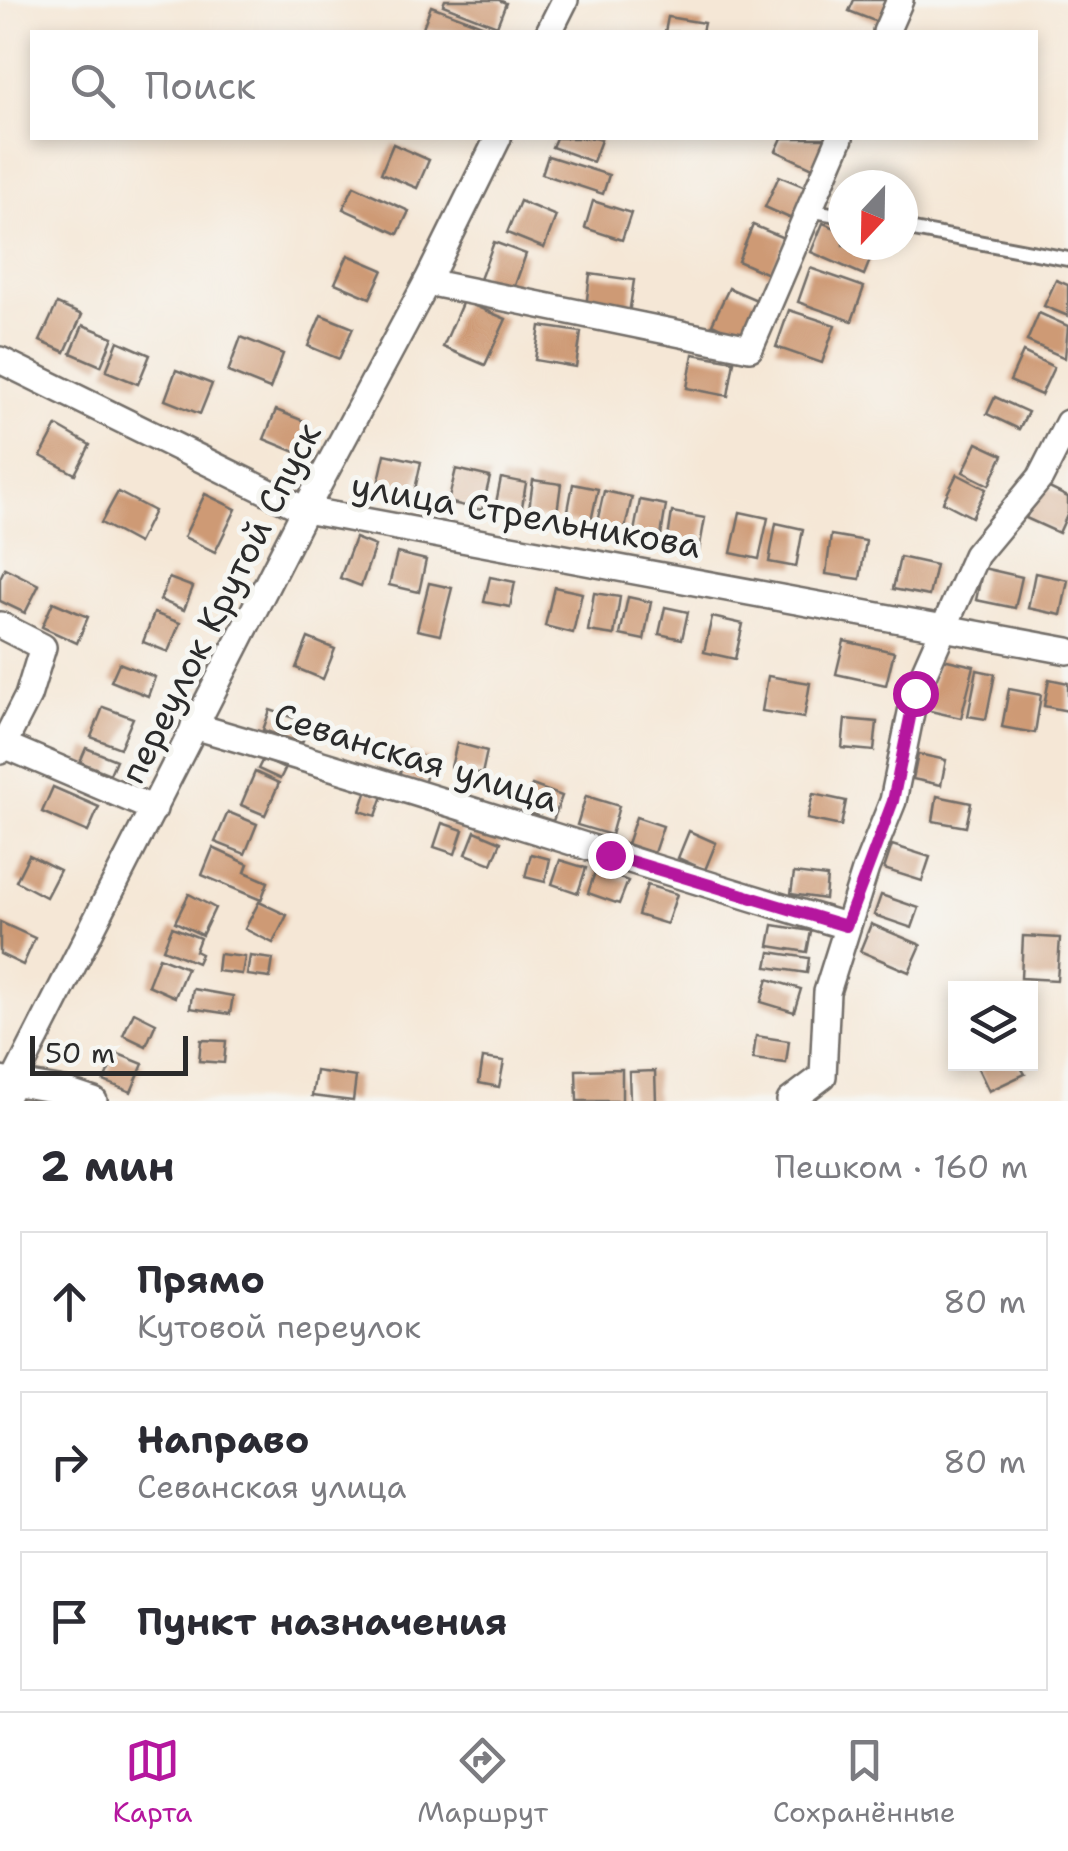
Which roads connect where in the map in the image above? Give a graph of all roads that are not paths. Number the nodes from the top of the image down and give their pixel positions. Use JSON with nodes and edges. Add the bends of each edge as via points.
{"nodes":[{"id":1,"x":565,"y":0,"type":"edge"},
{"id":2,"x":900,"y":0,"type":"edge"},
{"id":3,"x":550,"y":30,"type":"edge"},
{"id":4,"x":887,"y":30,"type":"edge"},
{"id":5,"x":497,"y":140,"type":"edge"},
{"id":6,"x":839,"y":140,"type":"edge"},
{"id":7,"x":808,"y":210,"type":"junction"},
{"id":8,"x":828,"y":213,"type":"edge"},
{"id":9,"x":918,"y":231,"type":"edge"},
{"id":10,"x":1068,"y":259,"type":"edge"},
{"id":11,"x":427,"y":282,"type":"junction"},
{"id":12,"x":0,"y":360,"type":"edge"},
{"id":13,"x":1068,"y":423,"type":"edge"},
{"id":14,"x":305,"y":510,"type":"junction"},
{"id":15,"x":0,"y":625,"type":"edge"},
{"id":16,"x":944,"y":628,"type":"junction"},
{"id":17,"x":1068,"y":651,"type":"edge"},
{"id":18,"x":194,"y":726,"type":"junction"},
{"id":19,"x":2,"y":748,"type":"edge"},
{"id":20,"x":154,"y":809,"type":"junction"},
{"id":21,"x":846,"y":926,"type":"junction"},
{"id":22,"x":6,"y":1088,"type":"edge"},
{"id":23,"x":94,"y":1101,"type":"edge"},
{"id":24,"x":790,"y":1101,"type":"edge"}],
"edges":[{"from":1,"to":3,"type":"street"},
{"from":2,"to":4,"type":"street"},
{"from":5,"to":11,"type":"street","name":"переулок Крутой Спуск"},
{"from":6,"to":7,"type":"street"},
{"from":7,"to":8,"type":"lane"},
{"from":7,"to":11,"type":"street","via":[[750,348]]},
{"from":9,"to":10,"type":"lane"},
{"from":11,"to":14,"type":"street","name":"переулок Крутой Спуск"},
{"from":12,"to":14,"type":"street","name":"улица Стрельникова"},
{"from":13,"to":16,"type":"street","via":[[1040,478],[976,555]]},
{"from":14,"to":16,"type":"street","name":"улица Стрельникова"},
{"from":14,"to":18,"type":"street","name":"переулок Крутой Спуск"},
{"from":15,"to":19,"type":"street","via":[[43,647]]},
{"from":16,"to":17,"type":"street","name":"улица Стрельникова"},
{"from":16,"to":21,"type":"street","via":[[915,693],[893,801]]},
{"from":18,"to":20,"type":"street","name":"переулок Крутой Спуск"},
{"from":18,"to":21,"type":"street","name":"Севанская улица"},
{"from":19,"to":20,"type":"street"},
{"from":20,"to":22,"type":"street","name":"переулок Крутой Спуск"},
{"from":21,"to":24,"type":"street","via":[[827,992],[822,1076]]},
{"from":22,"to":23,"type":"street"}]}
